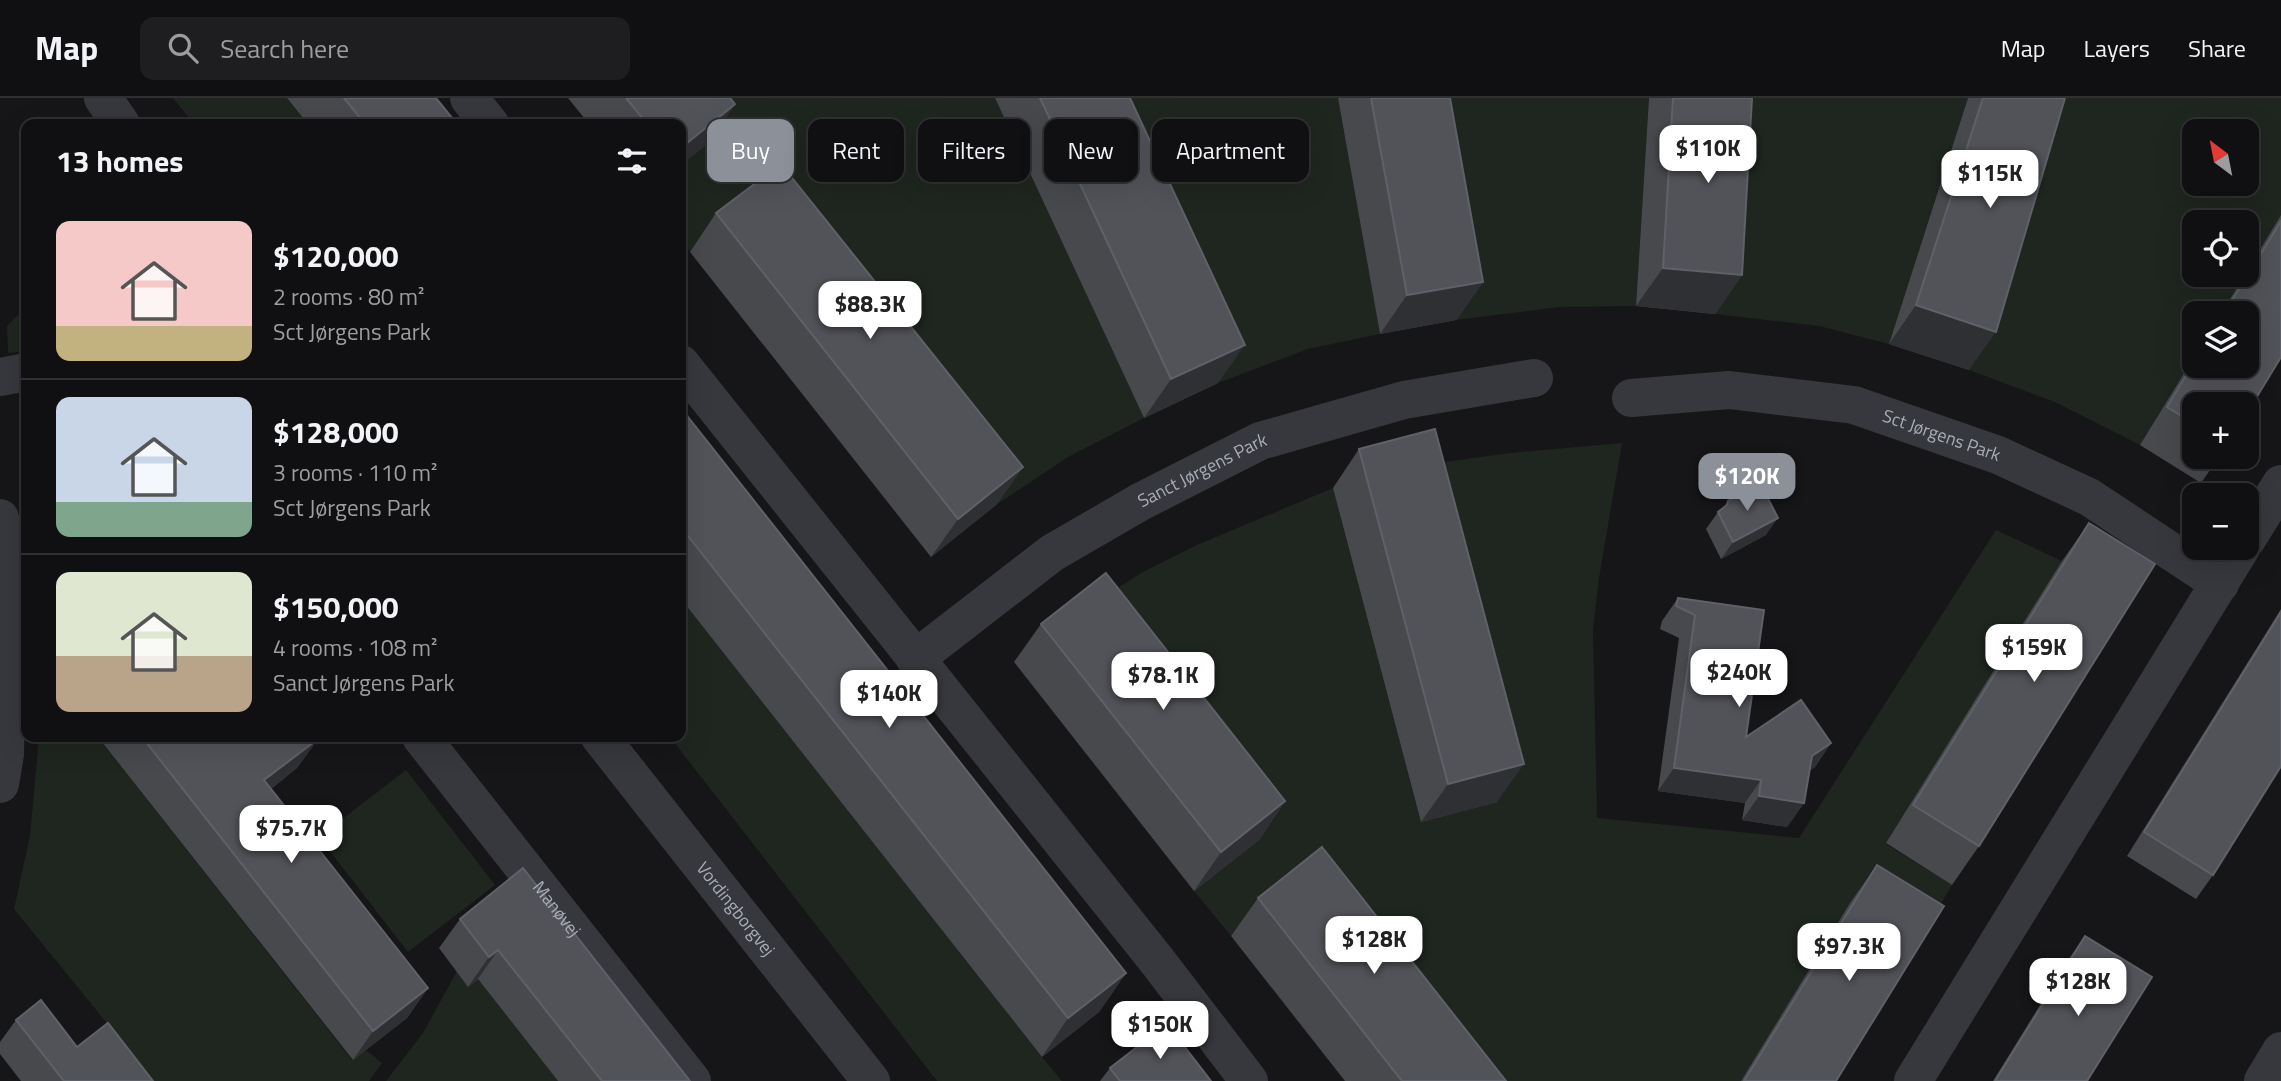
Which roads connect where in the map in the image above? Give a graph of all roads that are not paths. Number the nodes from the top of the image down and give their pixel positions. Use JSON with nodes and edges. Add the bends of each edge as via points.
{"nodes":[{"id":1,"x":103,"y":98,"type":"edge"},
{"id":2,"x":469,"y":98,"type":"edge"},
{"id":3,"x":118,"y":119,"type":"edge"},
{"id":4,"x":486,"y":119,"type":"edge"},
{"id":5,"x":686,"y":370,"type":"edge"},
{"id":6,"x":21,"y":373,"type":"edge"},
{"id":7,"x":0,"y":377,"type":"edge"},
{"id":8,"x":1534,"y":378,"type":"dead end"},
{"id":9,"x":1632,"y":398,"type":"dead end"},
{"id":10,"x":2281,"y":484,"type":"edge"},
{"id":11,"x":0,"y":518,"type":"edge"},
{"id":12,"x":2259,"y":520,"type":"edge"},
{"id":13,"x":2234,"y":560,"type":"edge"},
{"id":14,"x":2220,"y":583,"type":"junction"},
{"id":15,"x":915,"y":659,"type":"junction"},
{"id":16,"x":425,"y":742,"type":"edge"},
{"id":17,"x":604,"y":742,"type":"edge"},
{"id":18,"x":0,"y":784,"type":"edge"},
{"id":19,"x":2281,"y":1051,"type":"edge"},
{"id":20,"x":692,"y":1081,"type":"edge"},
{"id":21,"x":871,"y":1081,"type":"edge"},
{"id":22,"x":1250,"y":1081,"type":"edge"},
{"id":23,"x":1913,"y":1081,"type":"edge"},
{"id":24,"x":2263,"y":1081,"type":"edge"}],
"edges":[{"from":1,"to":3,"type":"street"},
{"from":2,"to":4,"type":"street"},
{"from":5,"to":15,"type":"street"},
{"from":6,"to":7,"type":"street"},
{"from":8,"to":15,"type":"street","name":"Sanct Jørgens Park","via":[[1404,400],[1260,441],[1052,553]]},
{"from":9,"to":14,"type":"street","name":"Sct Jørgens Park","via":[[1729,390],[1854,405],[1998,455],[2089,497]]},
{"from":10,"to":12,"type":"street"},
{"from":11,"to":18,"type":"street","via":[[9,573],[5,754]]},
{"from":13,"to":14,"type":"street"},
{"from":14,"to":23,"type":"street"},
{"from":15,"to":22,"type":"street"},
{"from":16,"to":20,"type":"street","name":"Manøvej"},
{"from":17,"to":21,"type":"street","name":"Vordingborgvej"},
{"from":19,"to":24,"type":"street"}]}
